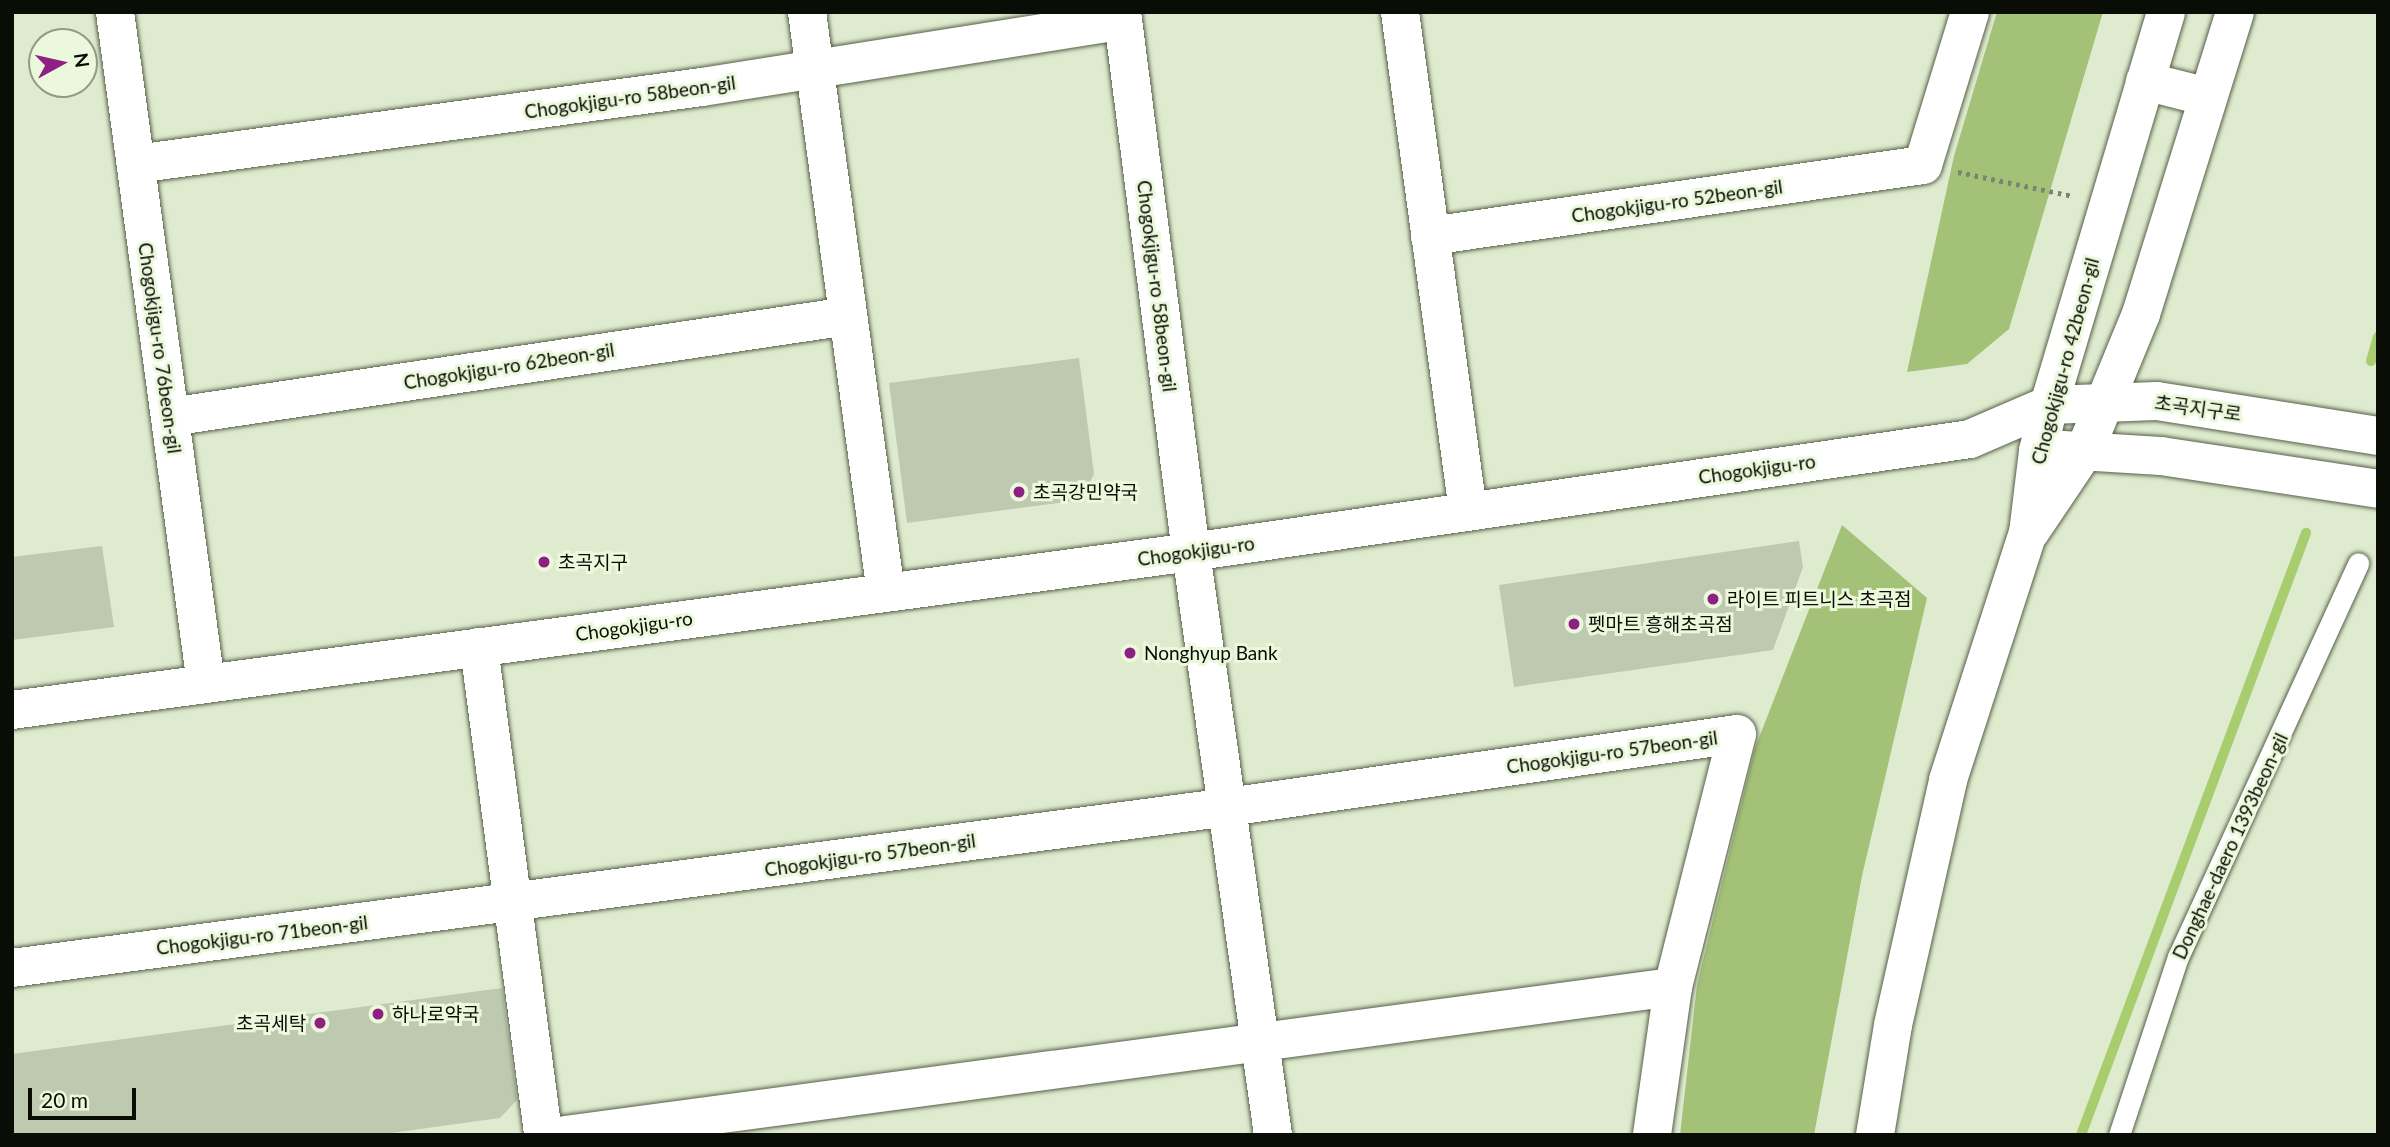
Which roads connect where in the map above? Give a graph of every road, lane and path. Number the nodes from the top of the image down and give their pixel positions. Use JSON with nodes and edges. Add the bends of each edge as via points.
{"nodes":[{"id":1,"x":115,"y":12,"type":"edge"},
{"id":2,"x":807,"y":12,"type":"edge"},
{"id":3,"x":1400,"y":12,"type":"edge"},
{"id":4,"x":1970,"y":12,"type":"edge"},
{"id":5,"x":2166,"y":12,"type":"edge"},
{"id":6,"x":2235,"y":12,"type":"edge"},
{"id":7,"x":1123,"y":16,"type":"edge"},
{"id":8,"x":815,"y":70,"type":"junction"},
{"id":9,"x":2145,"y":81,"type":"junction"},
{"id":10,"x":2208,"y":97,"type":"junction"},
{"id":11,"x":135,"y":164,"type":"junction"},
{"id":12,"x":1923,"y":165,"type":"junction"},
{"id":13,"x":2108,"y":204,"type":"junction"},
{"id":14,"x":1430,"y":236,"type":"junction"},
{"id":15,"x":848,"y":316,"type":"junction"},
{"id":16,"x":2104,"y":402,"type":"junction"},
{"id":17,"x":2049,"y":405,"type":"junction"},
{"id":18,"x":170,"y":417,"type":"junction"},
{"id":19,"x":1982,"y":436,"type":"junction"},
{"id":20,"x":2378,"y":436,"type":"edge"},
{"id":21,"x":2085,"y":450,"type":"junction"},
{"id":22,"x":2038,"y":451,"type":"junction"},
{"id":23,"x":2378,"y":489,"type":"edge"},
{"id":24,"x":1468,"y":511,"type":"junction"},
{"id":25,"x":2028,"y":533,"type":"junction"},
{"id":26,"x":1191,"y":552,"type":"junction"},
{"id":27,"x":2358,"y":563,"type":"dead end"},
{"id":28,"x":886,"y":593,"type":"junction"},
{"id":29,"x":479,"y":647,"type":"junction"},
{"id":30,"x":206,"y":684,"type":"junction"},
{"id":31,"x":12,"y":710,"type":"edge"},
{"id":32,"x":1228,"y":807,"type":"junction"},
{"id":33,"x":512,"y":903,"type":"junction"},
{"id":34,"x":12,"y":968,"type":"edge"},
{"id":35,"x":1673,"y":987,"type":"junction"},
{"id":36,"x":1261,"y":1042,"type":"junction"},
{"id":37,"x":543,"y":1135,"type":"edge"},
{"id":38,"x":565,"y":1135,"type":"edge"},
{"id":39,"x":1273,"y":1135,"type":"edge"},
{"id":40,"x":1652,"y":1135,"type":"edge"},
{"id":41,"x":1875,"y":1135,"type":"edge"},
{"id":42,"x":2119,"y":1135,"type":"edge"}],
"edges":[{"from":1,"to":11,"type":"street","name":"Chogokjigu-ro 76beon-gil"},
{"from":2,"to":8,"type":"street"},
{"from":3,"to":14,"type":"street"},
{"from":4,"to":12,"type":"street"},
{"from":5,"to":9,"type":"street","name":"Chogokjigu-ro 42beon-gil"},
{"from":6,"to":10,"type":"street","name":"Chogokjigu-ro 42beon-gil"},
{"from":7,"to":8,"type":"street","name":"Chogokjigu-ro 58beon-gil"},
{"from":7,"to":26,"type":"street","name":"Chogokjigu-ro 58beon-gil"},
{"from":8,"to":11,"type":"street","name":"Chogokjigu-ro 58beon-gil"},
{"from":8,"to":15,"type":"street"},
{"from":9,"to":10,"type":"street"},
{"from":9,"to":13,"type":"street","name":"Chogokjigu-ro 42beon-gil"},
{"from":10,"to":16,"type":"street","name":"Chogokjigu-ro 42beon-gil","via":[[2141,314]]},
{"from":11,"to":18,"type":"street","name":"Chogokjigu-ro 76beon-gil"},
{"from":12,"to":13,"type":"path"},
{"from":12,"to":14,"type":"street","name":"Chogokjigu-ro 52beon-gil"},
{"from":13,"to":17,"type":"street","name":"Chogokjigu-ro 42beon-gil"},
{"from":14,"to":24,"type":"street"},
{"from":15,"to":18,"type":"street","name":"Chogokjigu-ro 62beon-gil"},
{"from":15,"to":28,"type":"street"},
{"from":16,"to":17,"type":"street","name":"초곡지구로"},
{"from":16,"to":20,"type":"street","name":"초곡지구로","via":[[2157,401]]},
{"from":16,"to":21,"type":"street","name":"Chogokjigu-ro 42beon-gil"},
{"from":17,"to":19,"type":"street","name":"초곡지구로"},
{"from":17,"to":22,"type":"street","name":"Chogokjigu-ro 42beon-gil"},
{"from":18,"to":30,"type":"street","name":"Chogokjigu-ro 76beon-gil"},
{"from":19,"to":22,"type":"street","name":"Chogokjigu-ro"},
{"from":19,"to":24,"type":"street","name":"Chogokjigu-ro"},
{"from":21,"to":22,"type":"street","name":"Chogokjigu-ro"},
{"from":21,"to":23,"type":"street","name":"Chogokjigu-ro","via":[[2161,456]]},
{"from":21,"to":25,"type":"street","name":"Chogokjigu-ro 42beon-gil"},
{"from":22,"to":25,"type":"street","name":"Chogokjigu-ro 42beon-gil"},
{"from":24,"to":26,"type":"street","name":"Chogokjigu-ro"},
{"from":25,"to":41,"type":"street","via":[[1948,780],[1893,1025]]},
{"from":26,"to":28,"type":"street","name":"Chogokjigu-ro"},
{"from":26,"to":32,"type":"street"},
{"from":27,"to":42,"type":"lane","name":"Donghae-daero 1393beon-gil","via":[[2178,957]]},
{"from":28,"to":29,"type":"street","name":"Chogokjigu-ro"},
{"from":29,"to":30,"type":"street","name":"Chogokjigu-ro"},
{"from":29,"to":33,"type":"street"},
{"from":30,"to":31,"type":"street","name":"Chogokjigu-ro"},
{"from":32,"to":33,"type":"street","name":"Chogokjigu-ro 57beon-gil"},
{"from":32,"to":35,"type":"street","name":"Chogokjigu-ro 57beon-gil","via":[[1737,734]]},
{"from":32,"to":36,"type":"street"},
{"from":33,"to":34,"type":"street","name":"Chogokjigu-ro 71beon-gil"},
{"from":33,"to":37,"type":"street"},
{"from":35,"to":36,"type":"street"},
{"from":35,"to":40,"type":"street","name":"Chogokjigu-ro 57beon-gil"},
{"from":36,"to":38,"type":"street"},
{"from":36,"to":39,"type":"street"}]}
